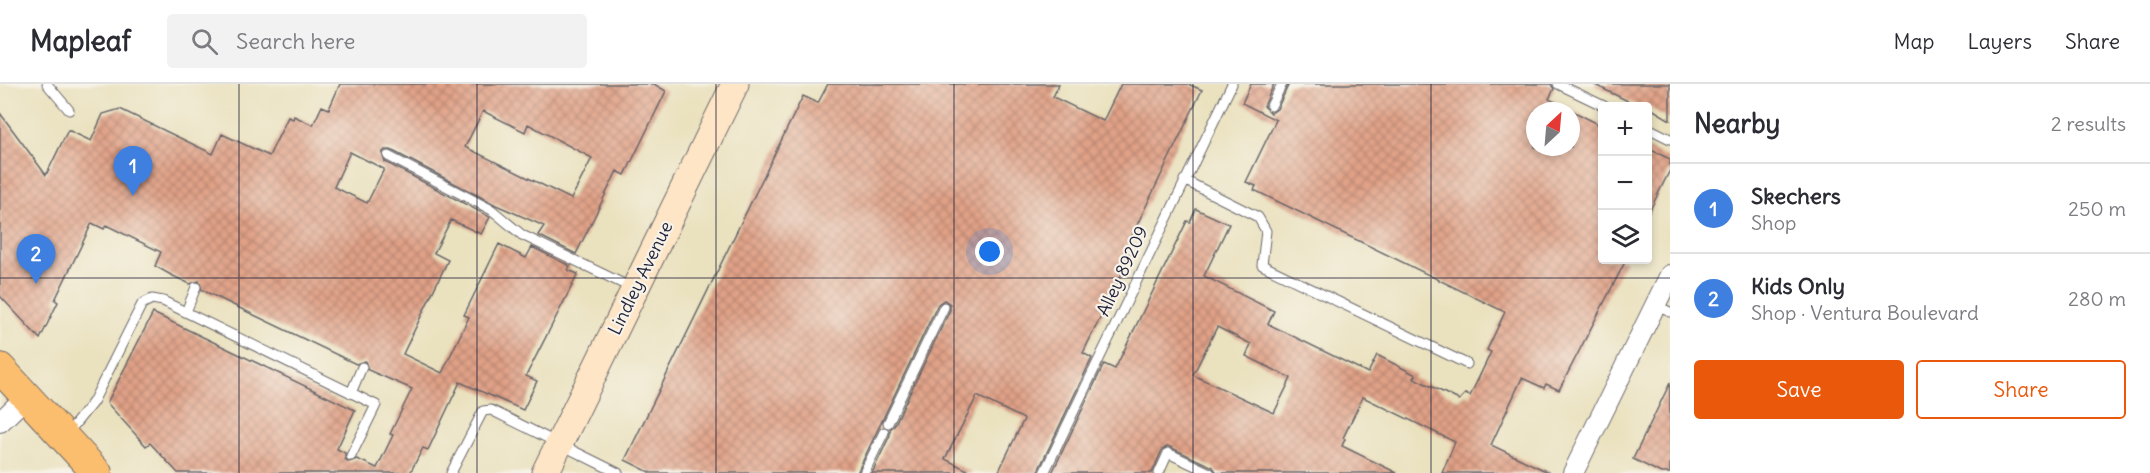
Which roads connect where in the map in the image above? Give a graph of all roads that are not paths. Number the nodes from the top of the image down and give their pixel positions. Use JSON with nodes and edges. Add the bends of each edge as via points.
{"nodes":[{"id":1,"x":46,"y":84,"type":"edge"},
{"id":2,"x":735,"y":84,"type":"edge"},
{"id":3,"x":1232,"y":84,"type":"edge"},
{"id":4,"x":1281,"y":84,"type":"edge"},
{"id":5,"x":1558,"y":84,"type":"edge"},
{"id":6,"x":1598,"y":103,"type":"edge"},
{"id":7,"x":1271,"y":106,"type":"dead end"},
{"id":8,"x":69,"y":110,"type":"dead end"},
{"id":9,"x":1652,"y":130,"type":"edge"},
{"id":10,"x":1670,"y":139,"type":"edge"},
{"id":11,"x":388,"y":156,"type":"dead end"},
{"id":12,"x":1184,"y":180,"type":"junction"},
{"id":13,"x":1670,"y":275,"type":"edge"},
{"id":14,"x":196,"y":287,"type":"dead end"},
{"id":15,"x":634,"y":289,"type":"junction"},
{"id":16,"x":944,"y":307,"type":"dead end"},
{"id":17,"x":1663,"y":308,"type":"edge"},
{"id":18,"x":186,"y":312,"type":"junction"},
{"id":19,"x":1467,"y":364,"type":"dead end"},
{"id":20,"x":362,"y":367,"type":"dead end"},
{"id":21,"x":0,"y":368,"type":"edge"},
{"id":22,"x":351,"y":393,"type":"junction"},
{"id":23,"x":26,"y":397,"type":"junction"},
{"id":24,"x":0,"y":422,"type":"edge"},
{"id":25,"x":64,"y":438,"type":"junction"},
{"id":26,"x":559,"y":443,"type":"junction"},
{"id":27,"x":351,"y":456,"type":"dead end"},
{"id":28,"x":97,"y":473,"type":"edge"},
{"id":29,"x":451,"y":473,"type":"edge"},
{"id":30,"x":545,"y":473,"type":"edge"},
{"id":31,"x":618,"y":473,"type":"edge"},
{"id":32,"x":864,"y":473,"type":"edge"},
{"id":33,"x":1044,"y":473,"type":"edge"},
{"id":34,"x":1159,"y":473,"type":"edge"},
{"id":35,"x":1210,"y":473,"type":"edge"},
{"id":36,"x":1573,"y":473,"type":"edge"}],
"edges":[{"from":1,"to":8,"type":"lane"},
{"from":2,"to":15,"type":"main road","name":"Lindley Avenue"},
{"from":3,"to":12,"type":"lane","name":"Alley 89209"},
{"from":4,"to":7,"type":"lane"},
{"from":5,"to":6,"type":"lane"},
{"from":9,"to":10,"type":"lane"},
{"from":11,"to":15,"type":"lane","via":[[492,210],[522,235]]},
{"from":12,"to":19,"type":"lane","via":[[1257,217],[1266,231],[1262,265]]},
{"from":12,"to":33,"type":"lane","name":"Alley 89209"},
{"from":13,"to":17,"type":"street"},
{"from":14,"to":18,"type":"lane"},
{"from":15,"to":26,"type":"main road","name":"Lindley Avenue"},
{"from":16,"to":32,"type":"lane"},
{"from":17,"to":36,"type":"street"},
{"from":18,"to":22,"type":"lane"},
{"from":18,"to":25,"type":"lane","via":[[152,299],[142,304],[93,402]]},
{"from":20,"to":22,"type":"lane"},
{"from":21,"to":23,"type":"main road"},
{"from":22,"to":27,"type":"lane","via":[[376,405]]},
{"from":23,"to":24,"type":"street"},
{"from":23,"to":25,"type":"main road"},
{"from":25,"to":28,"type":"main road"},
{"from":26,"to":29,"type":"lane","via":[[491,410],[483,411]]},
{"from":26,"to":30,"type":"main road","name":"Lindley Avenue"},
{"from":26,"to":31,"type":"lane"},
{"from":34,"to":35,"type":"lane","via":[[1168,453]]}]}
